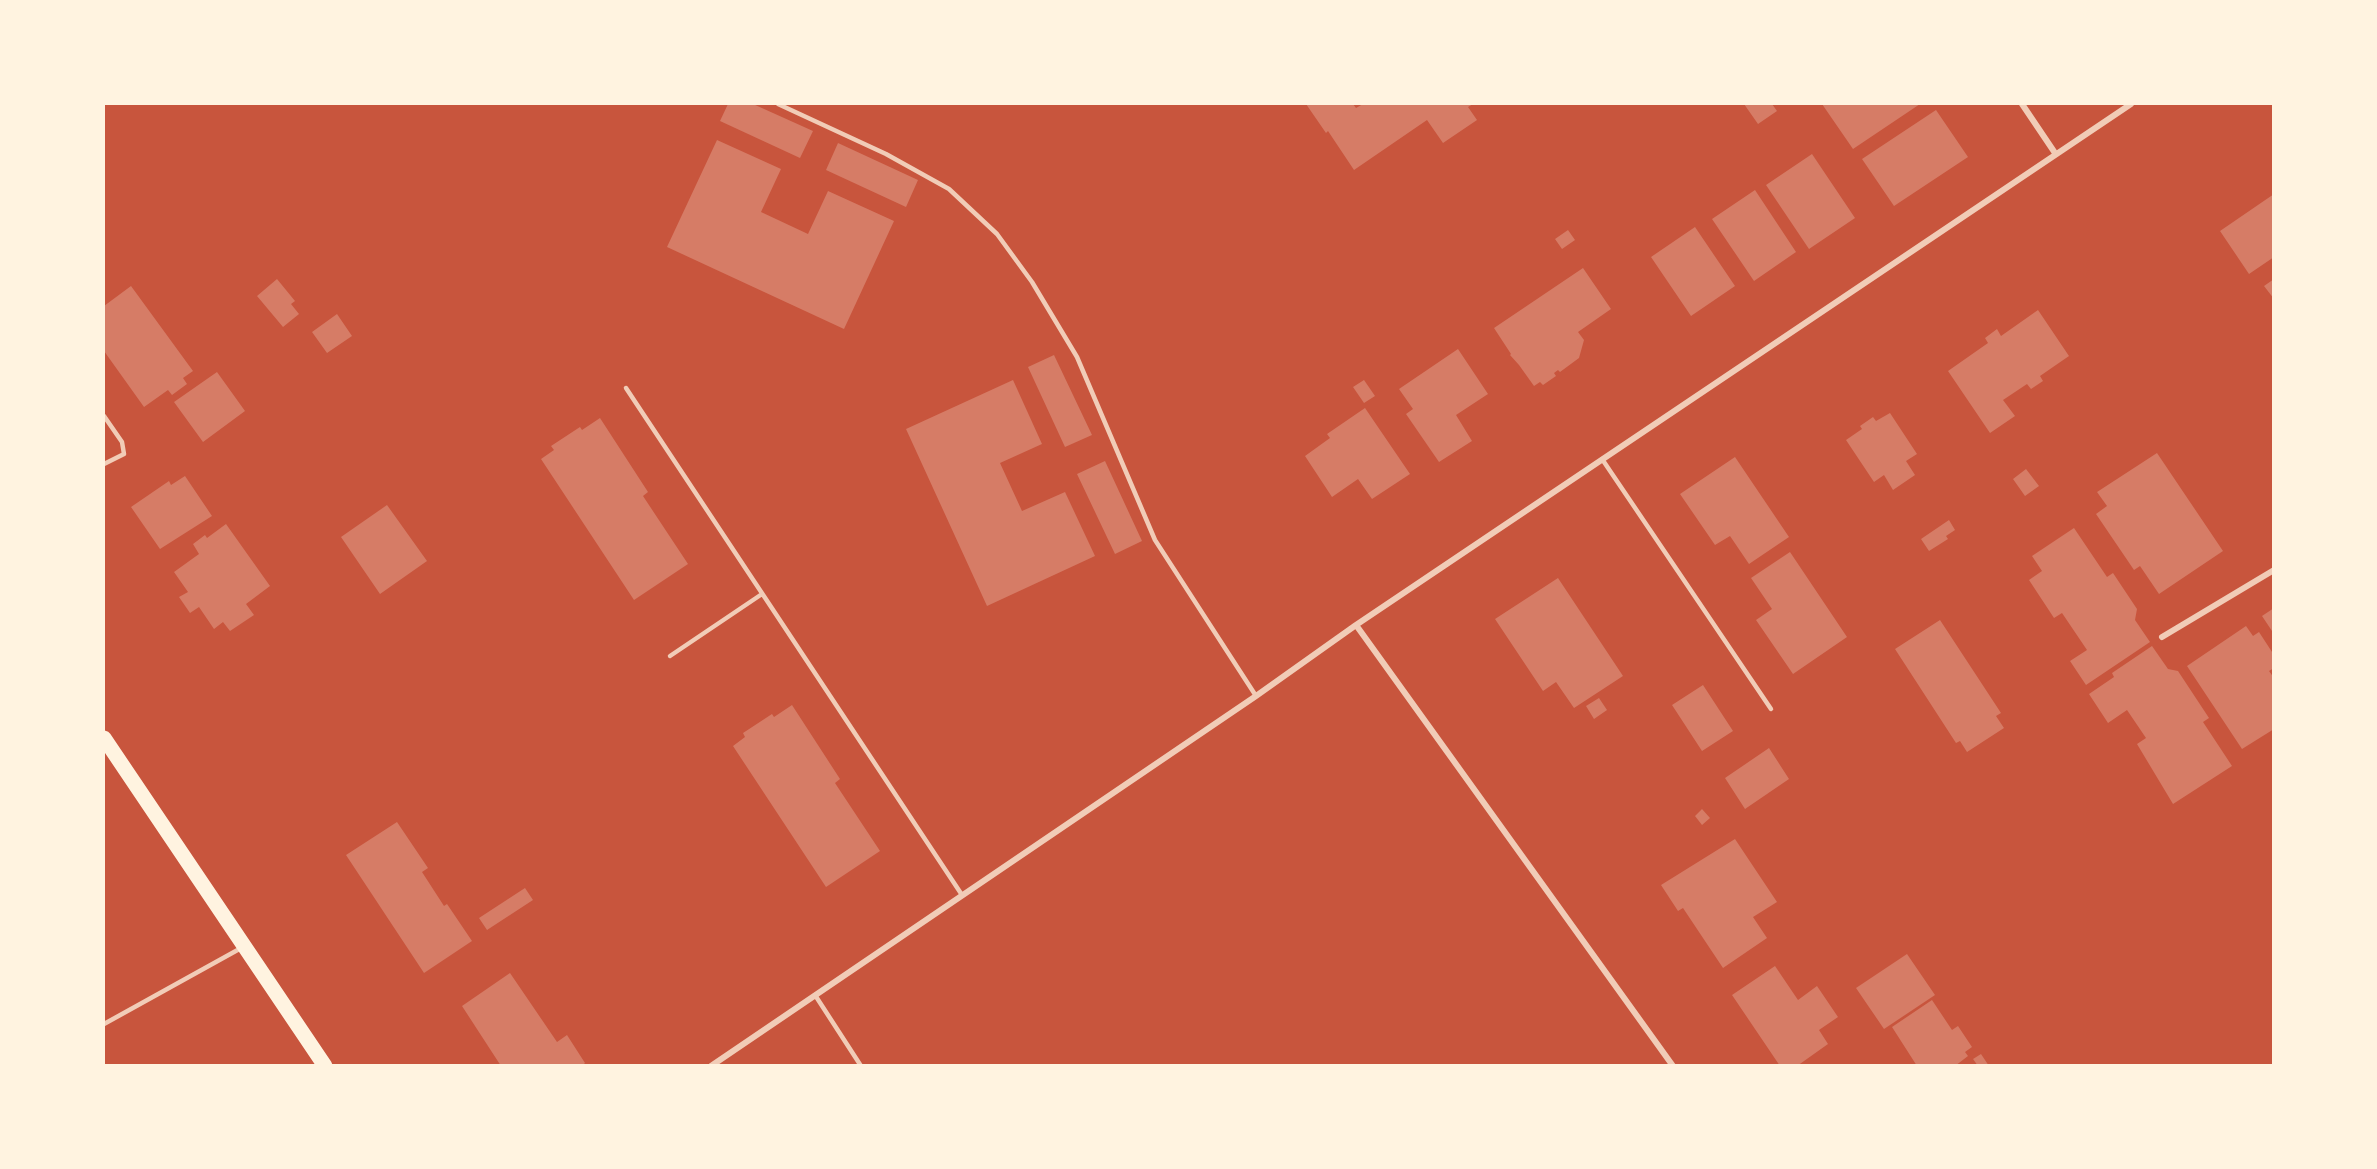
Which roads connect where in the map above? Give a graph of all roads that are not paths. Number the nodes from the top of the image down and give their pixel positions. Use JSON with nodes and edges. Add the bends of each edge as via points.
{"nodes":[{"id":1,"x":778,"y":104,"type":"edge"},
{"id":2,"x":2022,"y":104,"type":"edge"},
{"id":3,"x":2131,"y":104,"type":"edge"},
{"id":4,"x":2055,"y":153,"type":"junction"},
{"id":5,"x":626,"y":388,"type":"dead end"},
{"id":6,"x":104,"y":416,"type":"edge"},
{"id":7,"x":1602,"y":459,"type":"junction"},
{"id":8,"x":104,"y":464,"type":"edge"},
{"id":9,"x":2274,"y":570,"type":"edge"},
{"id":10,"x":762,"y":594,"type":"junction"},
{"id":11,"x":1356,"y":625,"type":"junction"},
{"id":12,"x":2162,"y":637,"type":"dead end"},
{"id":13,"x":670,"y":656,"type":"dead end"},
{"id":14,"x":1256,"y":696,"type":"junction"},
{"id":15,"x":1771,"y":709,"type":"dead end"},
{"id":16,"x":104,"y":738,"type":"edge"},
{"id":17,"x":108,"y":754,"type":"edge"},
{"id":18,"x":962,"y":895,"type":"junction"},
{"id":19,"x":244,"y":946,"type":"junction"},
{"id":20,"x":815,"y":995,"type":"junction"},
{"id":21,"x":104,"y":1024,"type":"edge"},
{"id":22,"x":324,"y":1065,"type":"edge"},
{"id":23,"x":711,"y":1065,"type":"edge"},
{"id":24,"x":861,"y":1065,"type":"edge"},
{"id":25,"x":1673,"y":1065,"type":"edge"}],
"edges":[{"from":1,"to":14,"type":"lane","via":[[886,154],[949,189],[997,234],[1032,282],[1077,357],[1155,540]]},
{"from":2,"to":4,"type":"street"},
{"from":3,"to":4,"type":"street"},
{"from":4,"to":7,"type":"street"},
{"from":5,"to":10,"type":"lane"},
{"from":6,"to":8,"type":"lane","via":[[122,442],[124,454]]},
{"from":7,"to":11,"type":"street"},
{"from":7,"to":15,"type":"lane"},
{"from":9,"to":12,"type":"street"},
{"from":10,"to":13,"type":"lane"},
{"from":10,"to":18,"type":"lane"},
{"from":11,"to":14,"type":"street"},
{"from":11,"to":25,"type":"street"},
{"from":14,"to":18,"type":"street"},
{"from":16,"to":17,"type":"main road"},
{"from":17,"to":19,"type":"main road"},
{"from":18,"to":20,"type":"street"},
{"from":19,"to":21,"type":"lane"},
{"from":19,"to":22,"type":"main road"},
{"from":20,"to":23,"type":"street"},
{"from":20,"to":24,"type":"lane"}]}
